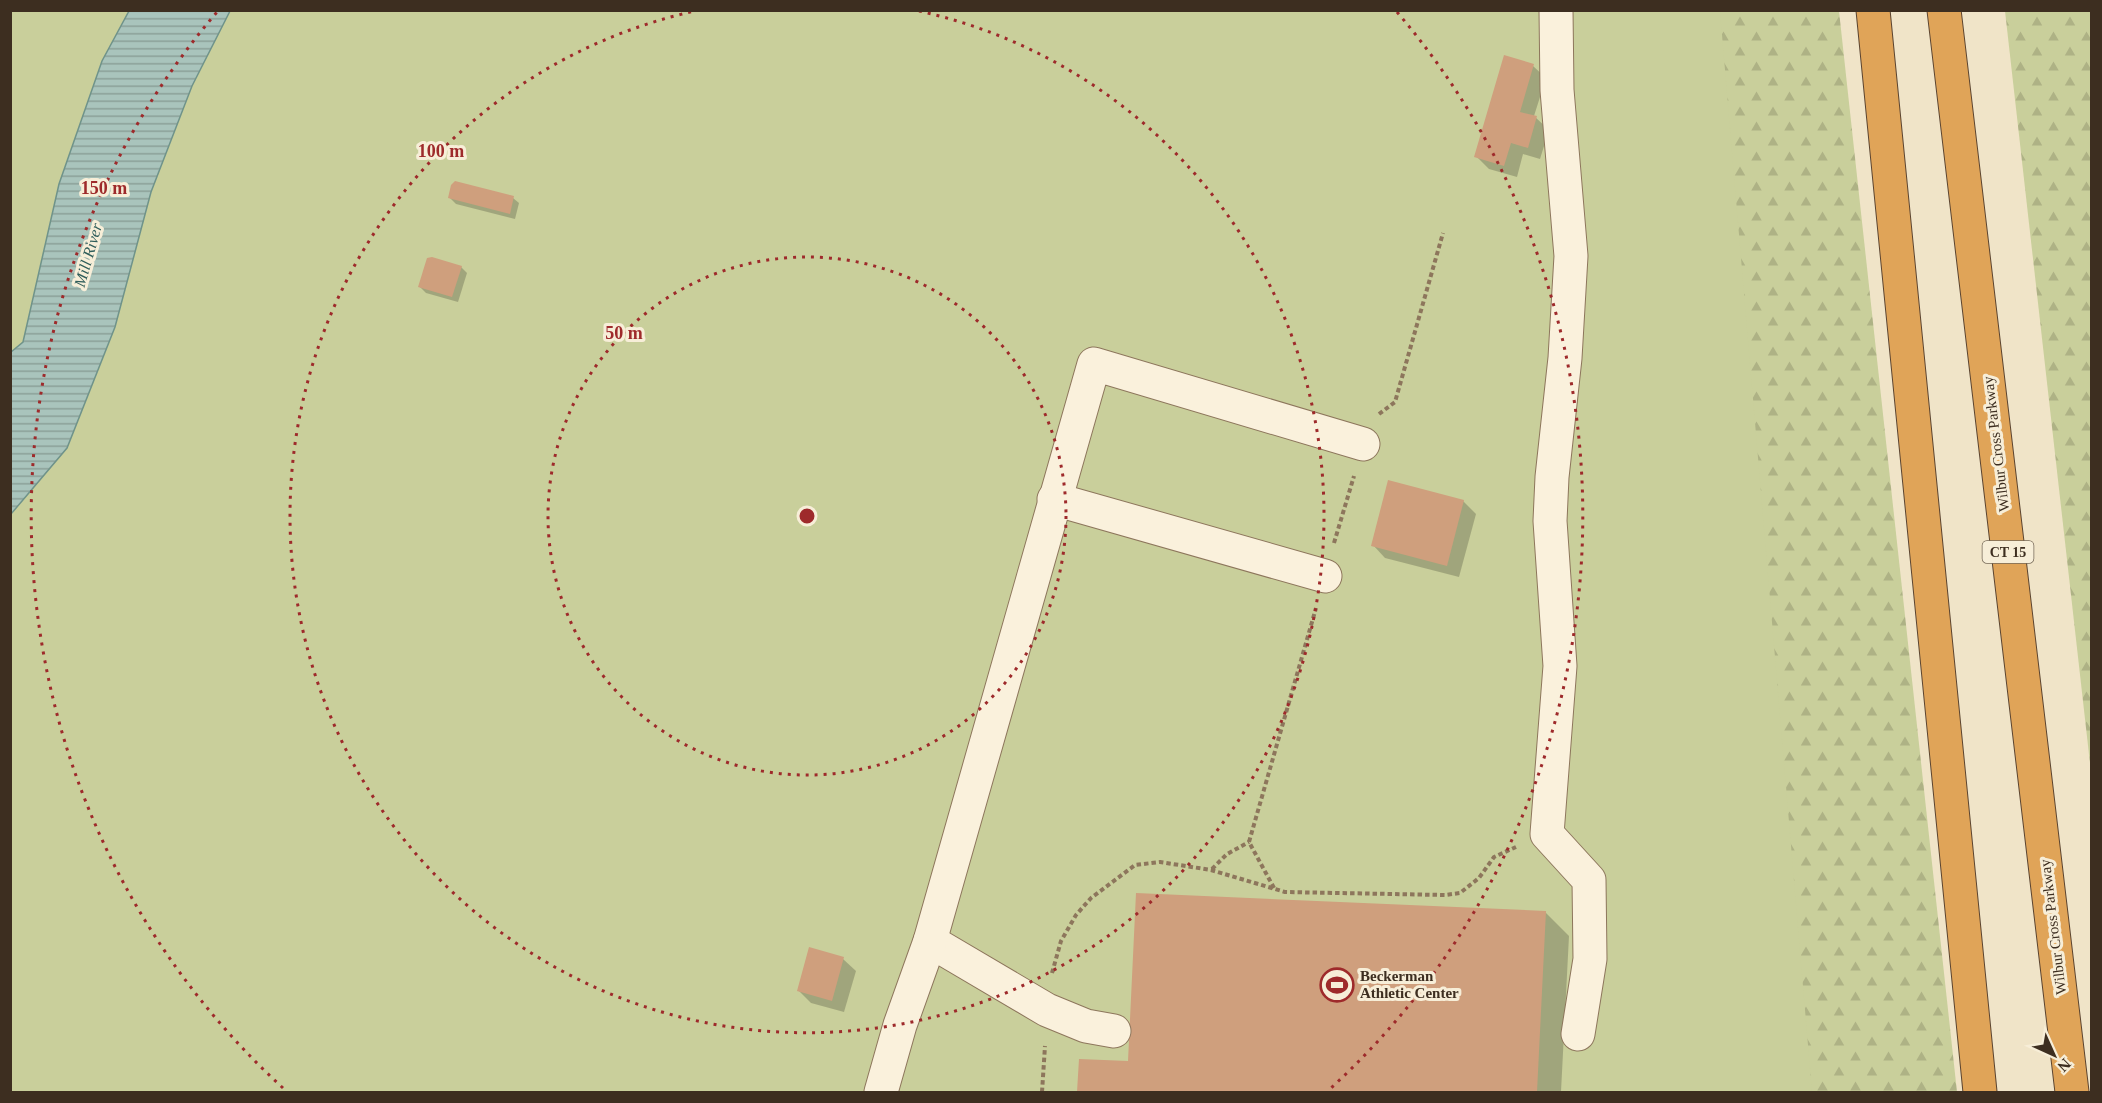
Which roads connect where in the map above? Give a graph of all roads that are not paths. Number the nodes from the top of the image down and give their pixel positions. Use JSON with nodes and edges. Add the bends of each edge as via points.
{"nodes":[{"id":1,"x":1556,"y":10,"type":"edge"},
{"id":2,"x":1873,"y":10,"type":"edge"},
{"id":3,"x":1944,"y":10,"type":"edge"},
{"id":4,"x":1363,"y":444,"type":"road end"},
{"id":5,"x":1054,"y":499,"type":"junction"},
{"id":6,"x":1325,"y":576,"type":"road end"},
{"id":7,"x":930,"y":941,"type":"junction"},
{"id":8,"x":1114,"y":1031,"type":"dead end"},
{"id":9,"x":1578,"y":1034,"type":"dead end"},
{"id":10,"x":881,"y":1092,"type":"edge"},
{"id":11,"x":1980,"y":1092,"type":"edge"},
{"id":12,"x":2072,"y":1092,"type":"edge"}],
"edges":[{"from":1,"to":9,"type":"lane","via":[[1557,90],[1571,256],[1552,477],[1560,666],[1547,834],[1589,880],[1590,959]]},
{"from":2,"to":11,"type":"highway"},
{"from":3,"to":12,"type":"highway","name":"Wilbur Cross Parkway","number":"CT 15"},
{"from":4,"to":5,"type":"lane","via":[[1094,364]]},
{"from":5,"to":6,"type":"lane"},
{"from":5,"to":7,"type":"lane"},
{"from":7,"to":8,"type":"lane","via":[[1047,1010],[1086,1026]]},
{"from":7,"to":10,"type":"lane"}]}
